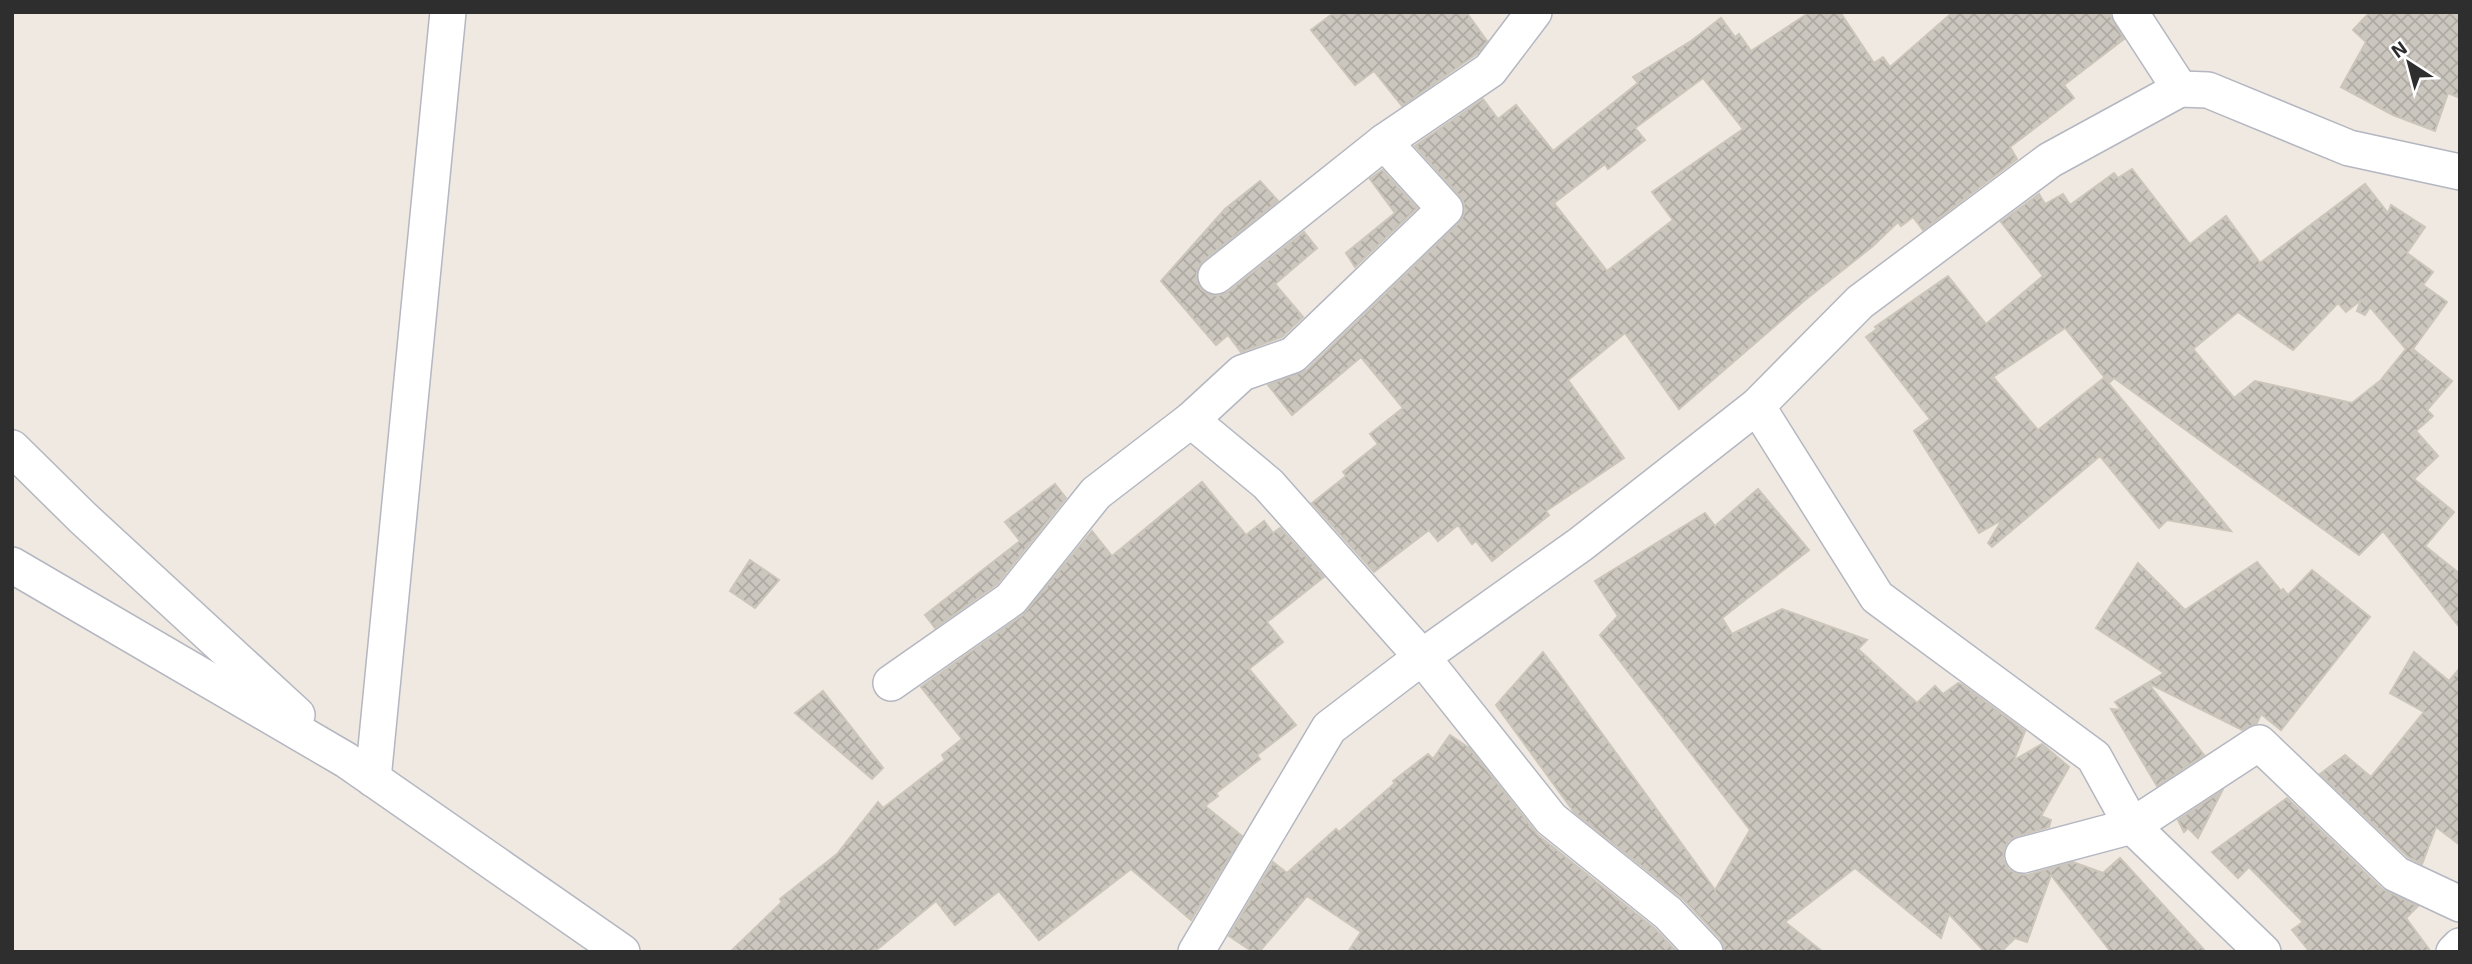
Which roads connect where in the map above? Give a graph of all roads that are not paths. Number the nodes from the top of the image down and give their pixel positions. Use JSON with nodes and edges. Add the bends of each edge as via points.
{"nodes":[{"id":1,"x":448,"y":12,"type":"edge"},
{"id":2,"x":2130,"y":12,"type":"edge"},
{"id":3,"x":1531,"y":13,"type":"edge"},
{"id":4,"x":2179,"y":89,"type":"junction"},
{"id":5,"x":1384,"y":142,"type":"junction"},
{"id":6,"x":2460,"y":172,"type":"edge"},
{"id":7,"x":1216,"y":276,"type":"dead end"},
{"id":8,"x":1757,"y":406,"type":"junction"},
{"id":9,"x":1191,"y":420,"type":"junction"},
{"id":10,"x":12,"y":448,"type":"edge"},
{"id":11,"x":12,"y":565,"type":"edge"},
{"id":12,"x":1422,"y":657,"type":"junction"},
{"id":13,"x":891,"y":683,"type":"dead end"},
{"id":14,"x":359,"y":769,"type":"junction"},
{"id":15,"x":2132,"y":826,"type":"junction"},
{"id":16,"x":2023,"y":855,"type":"dead end"},
{"id":17,"x":2460,"y":904,"type":"edge"},
{"id":18,"x":2460,"y":946,"type":"edge"},
{"id":19,"x":1203,"y":949,"type":"edge"},
{"id":20,"x":622,"y":952,"type":"edge"},
{"id":21,"x":1705,"y":952,"type":"edge"},
{"id":22,"x":2263,"y":952,"type":"edge"},
{"id":23,"x":2454,"y":952,"type":"edge"}],
"edges":[{"from":1,"to":14,"type":"street"},
{"from":2,"to":4,"type":"street"},
{"from":3,"to":5,"type":"street","via":[[1490,70]]},
{"from":4,"to":6,"type":"street","via":[[2208,90],[2349,148]]},
{"from":4,"to":8,"type":"street","via":[[2050,160],[1860,302]]},
{"from":5,"to":7,"type":"street"},
{"from":5,"to":9,"type":"street","via":[[1445,209],[1293,355],[1242,373]]},
{"from":8,"to":12,"type":"street","via":[[1581,544]]},
{"from":8,"to":15,"type":"street","via":[[1877,597],[2094,757]]},
{"from":9,"to":12,"type":"street","via":[[1268,484]]},
{"from":9,"to":13,"type":"street","via":[[1096,493],[1011,599]]},
{"from":10,"to":14,"type":"street"},
{"from":11,"to":14,"type":"street"},
{"from":12,"to":19,"type":"street","via":[[1329,728]]},
{"from":12,"to":21,"type":"street","via":[[1551,819],[1668,913]]},
{"from":14,"to":20,"type":"street"},
{"from":15,"to":16,"type":"street"},
{"from":15,"to":17,"type":"street","via":[[2259,743],[2396,874]]},
{"from":15,"to":22,"type":"street"},
{"from":18,"to":23,"type":"street"}]}
